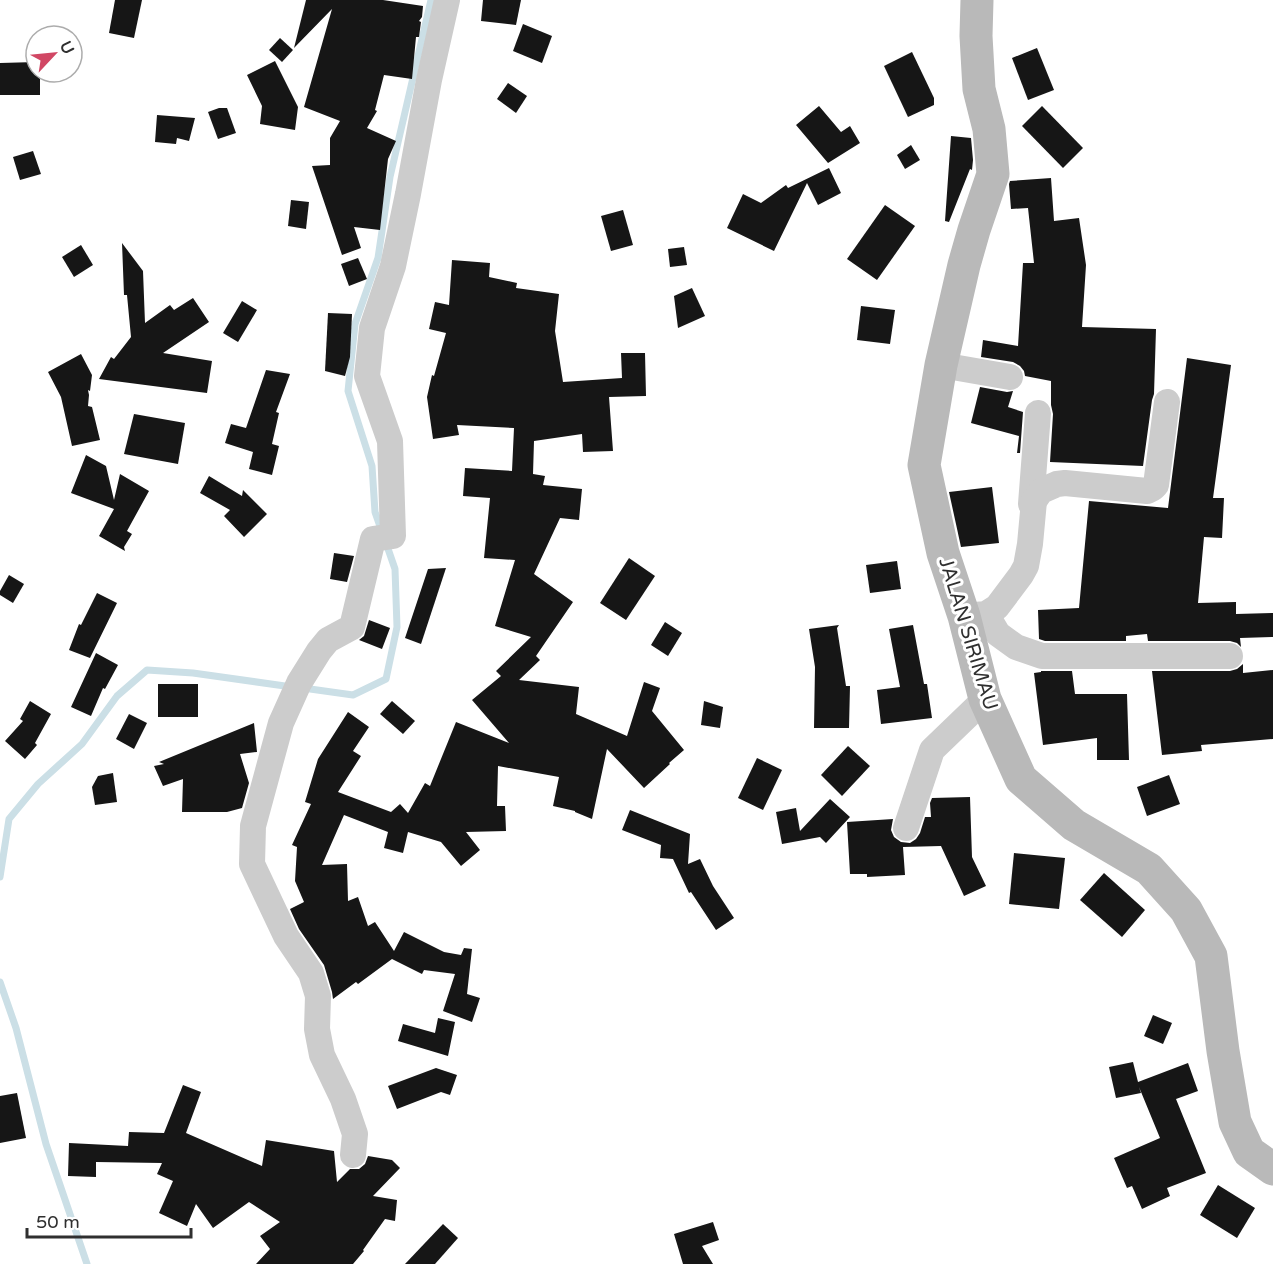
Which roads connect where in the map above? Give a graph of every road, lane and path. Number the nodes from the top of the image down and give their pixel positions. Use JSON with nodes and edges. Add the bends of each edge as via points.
{"nodes":[{"id":1,"x":447,"y":0,"type":"edge"},
{"id":2,"x":977,"y":0,"type":"edge"},
{"id":3,"x":941,"y":365,"type":"junction"},
{"id":4,"x":1011,"y":376,"type":"dead end"},
{"id":5,"x":1167,"y":402,"type":"dead end"},
{"id":6,"x":1038,"y":414,"type":"dead end"},
{"id":7,"x":1034,"y":501,"type":"junction"},
{"id":8,"x":975,"y":615,"type":"junction"},
{"id":9,"x":1230,"y":656,"type":"dead end"},
{"id":10,"x":985,"y":699,"type":"junction"},
{"id":11,"x":906,"y":828,"type":"dead end"},
{"id":12,"x":353,"y":1155,"type":"dead end"},
{"id":13,"x":1273,"y":1169,"type":"edge"}],
"edges":[{"from":1,"to":12,"type":"street","via":[[393,266],[372,328],[367,376],[390,441],[383,538],[352,627],[328,640],[295,692],[281,723],[253,826],[252,864],[286,936],[311,973],[318,996],[317,1029],[322,1055],[355,1134]]},
{"from":2,"to":3,"type":"main road","name":"JALAN SIRIMAU","via":[[979,89],[989,129],[993,174],[964,265]]},
{"from":3,"to":4,"type":"street"},
{"from":3,"to":8,"type":"main road","name":"JALAN SIRIMAU","via":[[924,465],[943,553]]},
{"from":5,"to":7,"type":"street","via":[[1154,488],[1147,491],[1065,483],[1041,491]]},
{"from":6,"to":7,"type":"street","via":[[1031,504]]},
{"from":7,"to":8,"type":"street","via":[[1026,566],[997,607]]},
{"from":8,"to":9,"type":"street","via":[[1016,647],[1042,656]]},
{"from":8,"to":10,"type":"main road","name":"JALAN SIRIMAU"},
{"from":10,"to":11,"type":"street","via":[[932,750]]},
{"from":10,"to":13,"type":"main road","name":"JALAN SIRIMAU","via":[[1022,779],[1074,825],[1149,869],[1186,910],[1211,956],[1235,1122],[1250,1152]]}]}
